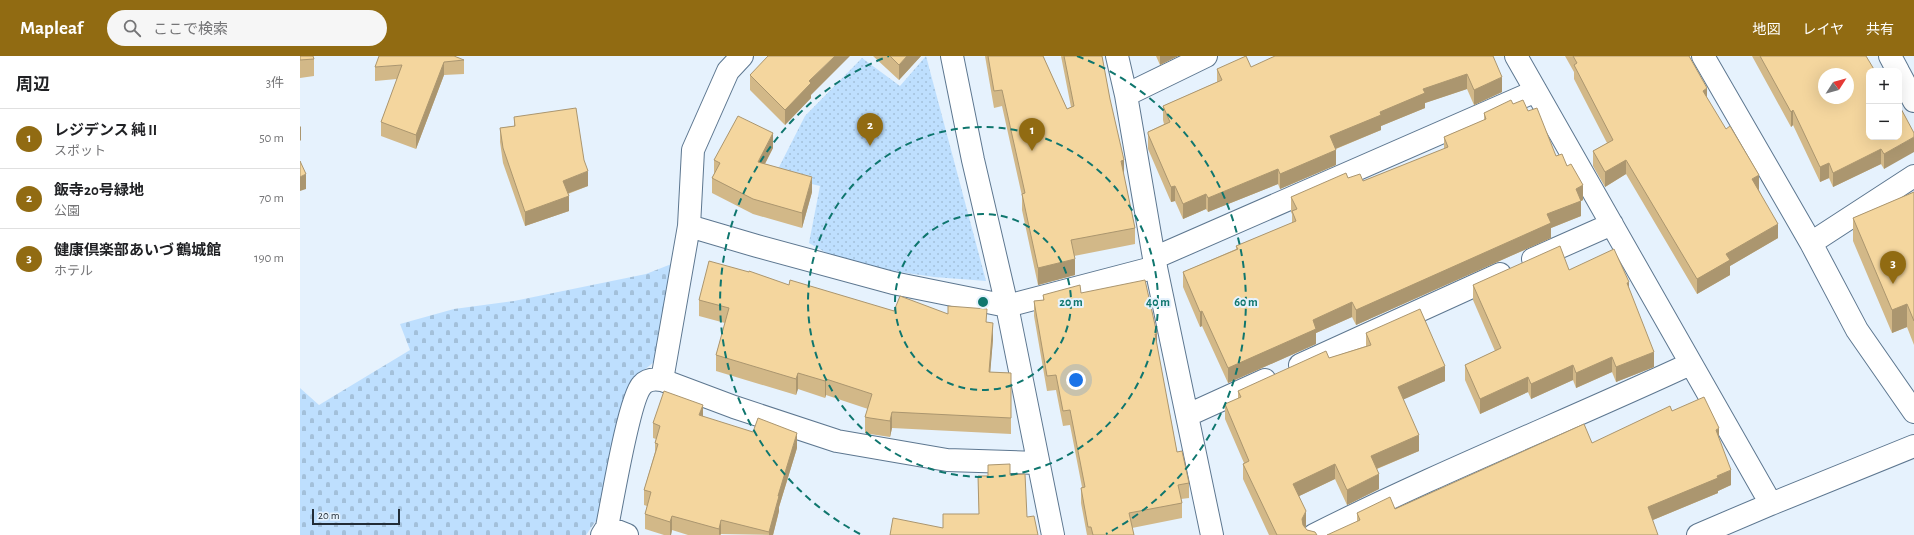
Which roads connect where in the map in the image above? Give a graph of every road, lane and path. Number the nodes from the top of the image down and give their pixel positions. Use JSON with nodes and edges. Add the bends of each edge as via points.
{"nodes":[{"id":1,"x":742,"y":56,"type":"edge"},
{"id":2,"x":952,"y":56,"type":"edge"},
{"id":3,"x":1117,"y":56,"type":"edge"},
{"id":4,"x":1206,"y":56,"type":"edge"},
{"id":5,"x":1516,"y":56,"type":"edge"},
{"id":6,"x":1703,"y":56,"type":"edge"},
{"id":7,"x":1890,"y":56,"type":"edge"},
{"id":8,"x":1896,"y":68,"type":"edge"},
{"id":9,"x":1902,"y":79,"type":"edge"},
{"id":10,"x":1536,"y":91,"type":"junction"},
{"id":11,"x":1126,"y":95,"type":"junction"},
{"id":12,"x":1914,"y":101,"type":"edge"},
{"id":13,"x":1914,"y":176,"type":"edge"},
{"id":14,"x":1612,"y":224,"type":"junction"},
{"id":15,"x":689,"y":226,"type":"junction"},
{"id":16,"x":1811,"y":243,"type":"junction"},
{"id":17,"x":1155,"y":262,"type":"junction"},
{"id":18,"x":1007,"y":306,"type":"junction"},
{"id":19,"x":1690,"y":364,"type":"junction"},
{"id":20,"x":662,"y":380,"type":"junction"},
{"id":21,"x":1914,"y":412,"type":"edge"},
{"id":22,"x":1188,"y":415,"type":"junction"},
{"id":23,"x":1914,"y":446,"type":"edge"},
{"id":24,"x":1038,"y":463,"type":"junction"},
{"id":25,"x":1771,"y":504,"type":"junction"},
{"id":26,"x":604,"y":531,"type":"edge"},
{"id":27,"x":627,"y":535,"type":"edge"},
{"id":28,"x":1053,"y":535,"type":"edge"},
{"id":29,"x":1212,"y":535,"type":"edge"},
{"id":30,"x":1314,"y":535,"type":"edge"},
{"id":31,"x":1698,"y":535,"type":"edge"}],
"edges":[{"from":1,"to":15,"type":"street","via":[[728,71],[693,150]]},
{"from":2,"to":18,"type":"street"},
{"from":3,"to":11,"type":"street"},
{"from":4,"to":11,"type":"street"},
{"from":5,"to":10,"type":"street"},
{"from":6,"to":16,"type":"street"},
{"from":7,"to":8,"type":"street"},
{"from":9,"to":12,"type":"street"},
{"from":10,"to":14,"type":"street"},
{"from":10,"to":17,"type":"street"},
{"from":11,"to":17,"type":"street"},
{"from":13,"to":16,"type":"street"},
{"from":14,"to":19,"type":"street"},
{"from":14,"to":22,"type":"street"},
{"from":15,"to":18,"type":"street","via":[[893,283]]},
{"from":15,"to":20,"type":"street"},
{"from":16,"to":21,"type":"street","via":[[1857,330]]},
{"from":17,"to":18,"type":"street"},
{"from":17,"to":22,"type":"street"},
{"from":18,"to":24,"type":"street"},
{"from":19,"to":25,"type":"street"},
{"from":19,"to":30,"type":"street","via":[[1389,497]]},
{"from":20,"to":24,"type":"street","via":[[837,441],[948,460]]},
{"from":20,"to":26,"type":"street","via":[[652,380],[641,386],[631,412]]},
{"from":22,"to":29,"type":"street"},
{"from":23,"to":25,"type":"street"},
{"from":24,"to":28,"type":"street"},
{"from":25,"to":31,"type":"street"},
{"from":26,"to":27,"type":"street"}]}
